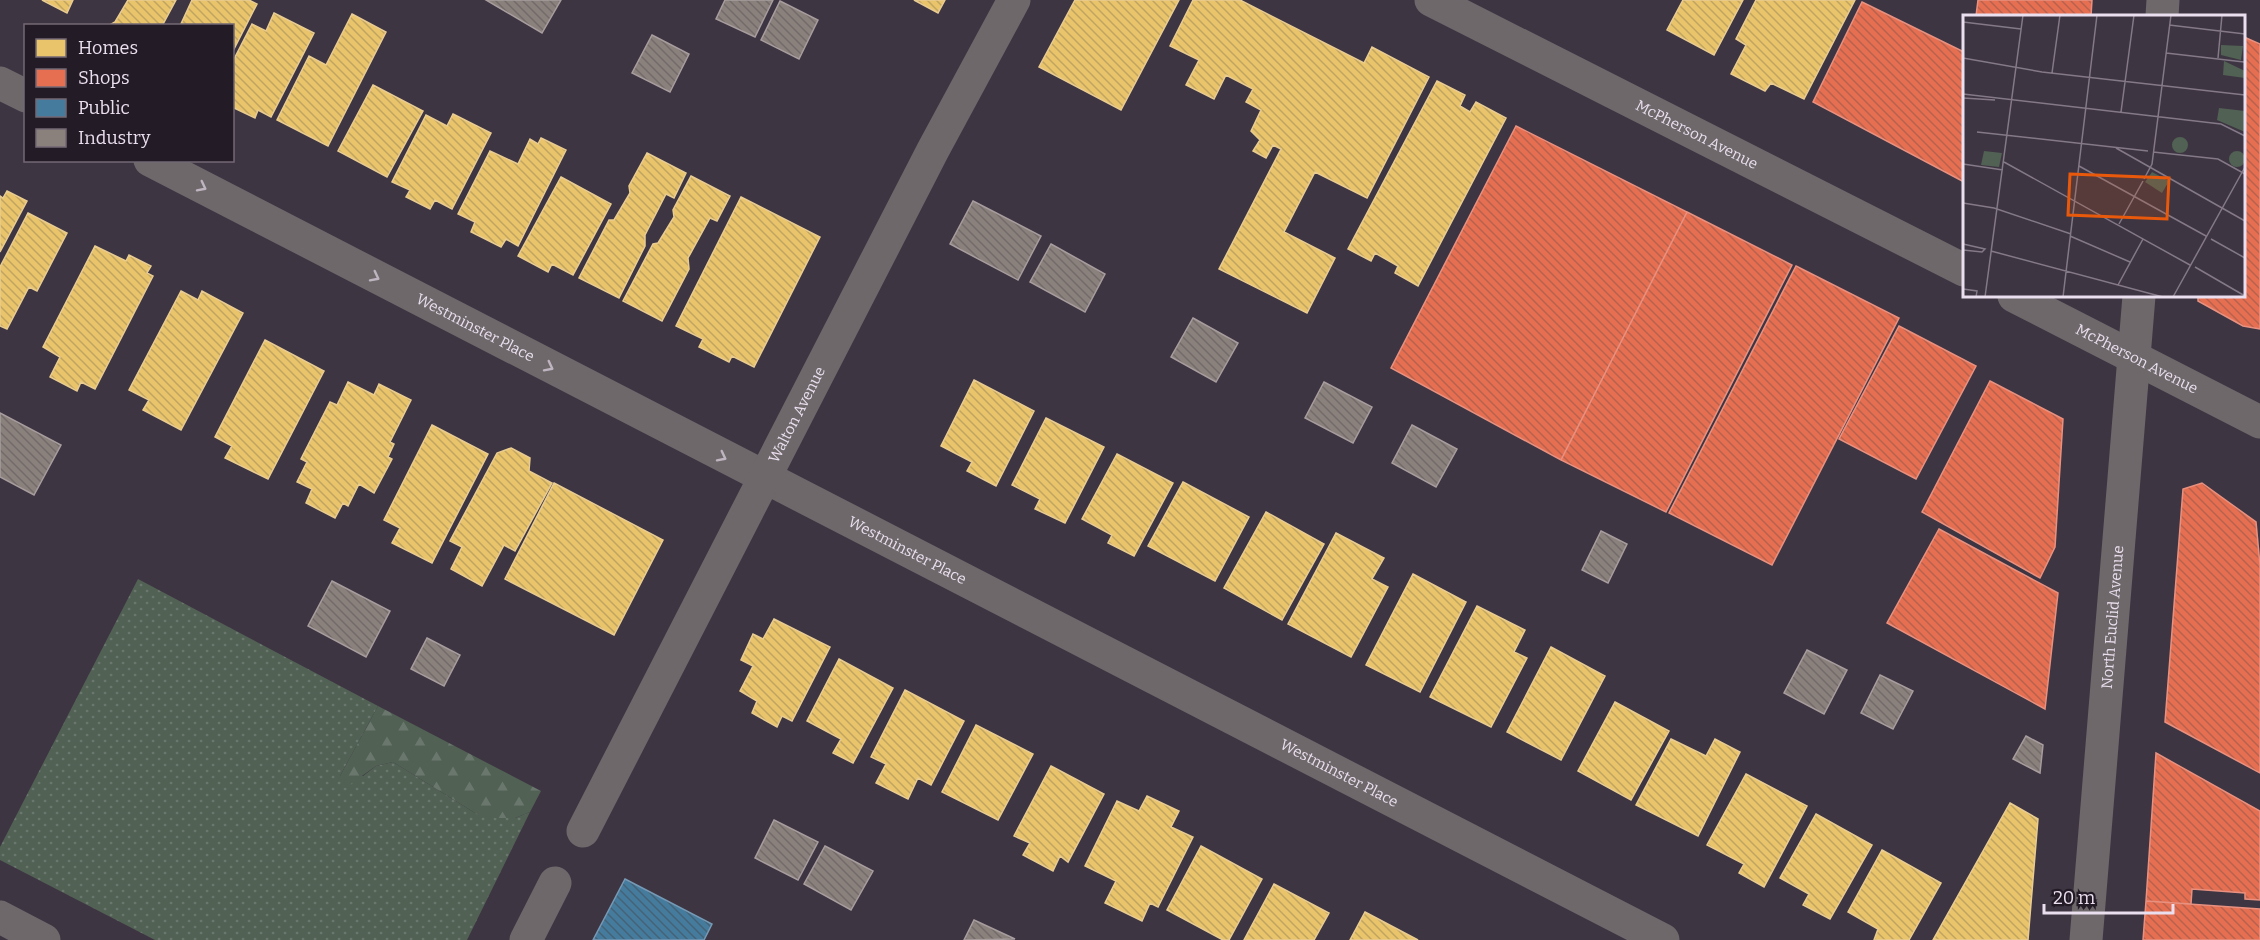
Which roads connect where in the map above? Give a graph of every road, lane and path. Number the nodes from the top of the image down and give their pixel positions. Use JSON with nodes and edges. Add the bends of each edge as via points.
{"nodes":[{"id":1,"x":1014,"y":0,"type":"edge"},
{"id":2,"x":1431,"y":0,"type":"edge"},
{"id":3,"x":2163,"y":0,"type":"edge"},
{"id":4,"x":2162,"y":15,"type":"edge"},
{"id":5,"x":0,"y":83,"type":"edge"},
{"id":6,"x":24,"y":95,"type":"edge"},
{"id":7,"x":154,"y":162,"type":"edge"},
{"id":8,"x":1963,"y":269,"type":"edge"},
{"id":9,"x":2016,"y":297,"type":"edge"},
{"id":10,"x":2139,"y":297,"type":"edge"},
{"id":11,"x":2134,"y":358,"type":"junction"},
{"id":12,"x":2260,"y":422,"type":"edge"},
{"id":13,"x":764,"y":478,"type":"junction"},
{"id":14,"x":583,"y":831,"type":"dead end"},
{"id":15,"x":555,"y":883,"type":"dead end"},
{"id":16,"x":0,"y":918,"type":"edge"},
{"id":17,"x":44,"y":940,"type":"edge"},
{"id":18,"x":526,"y":940,"type":"edge"},
{"id":19,"x":1663,"y":940,"type":"edge"},
{"id":20,"x":2086,"y":940,"type":"edge"}],
"edges":[{"from":1,"to":13,"type":"street","name":"Walton Avenue"},
{"from":2,"to":8,"type":"street","name":"McPherson Avenue"},
{"from":3,"to":4,"type":"street"},
{"from":5,"to":6,"type":"street"},
{"from":7,"to":13,"type":"street","name":"Westminster Place","one_way":true},
{"from":9,"to":11,"type":"street","name":"McPherson Avenue"},
{"from":10,"to":11,"type":"street","name":"North Euclid Avenue"},
{"from":11,"to":12,"type":"street","name":"McPherson Avenue"},
{"from":11,"to":20,"type":"street","name":"North Euclid Avenue"},
{"from":13,"to":14,"type":"street","name":"Walton Avenue"},
{"from":13,"to":19,"type":"street","name":"Westminster Place"},
{"from":15,"to":18,"type":"street"},
{"from":16,"to":17,"type":"street"}]}
